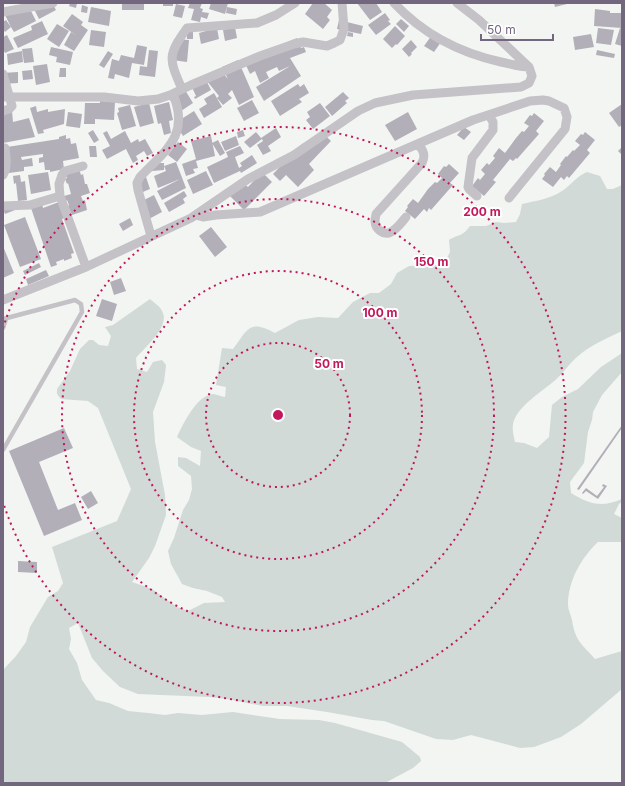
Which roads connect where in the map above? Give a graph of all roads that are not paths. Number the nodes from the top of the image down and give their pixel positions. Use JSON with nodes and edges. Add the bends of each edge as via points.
{"nodes":[{"id":1,"x":53,"y":3,"type":"edge"},
{"id":2,"x":296,"y":3,"type":"edge"},
{"id":3,"x":342,"y":3,"type":"edge"},
{"id":4,"x":394,"y":3,"type":"edge"},
{"id":5,"x":457,"y":3,"type":"edge"},
{"id":6,"x":3,"y":12,"type":"edge"},
{"id":7,"x":528,"y":67,"type":"junction"},
{"id":8,"x":3,"y":74,"type":"edge"},
{"id":9,"x":182,"y":89,"type":"junction"},
{"id":10,"x":173,"y":94,"type":"junction"},
{"id":11,"x":6,"y":97,"type":"edge"},
{"id":12,"x":3,"y":111,"type":"edge"},
{"id":13,"x":489,"y":115,"type":"junction"},
{"id":14,"x":418,"y":144,"type":"junction"},
{"id":15,"x":5,"y":148,"type":"dead end"},
{"id":16,"x":83,"y":166,"type":"dead end"},
{"id":17,"x":3,"y":174,"type":"edge"},
{"id":18,"x":60,"y":196,"type":"junction"},
{"id":19,"x":477,"y":196,"type":"dead end"},
{"id":20,"x":509,"y":198,"type":"dead end"},
{"id":21,"x":3,"y":206,"type":"edge"},
{"id":22,"x":195,"y":215,"type":"junction"},
{"id":23,"x":406,"y":217,"type":"dead end"},
{"id":24,"x":151,"y":236,"type":"junction"},
{"id":25,"x":86,"y":267,"type":"junction"},
{"id":26,"x":3,"y":300,"type":"edge"},
{"id":27,"x":5,"y":319,"type":"edge"},
{"id":28,"x":3,"y":328,"type":"edge"},
{"id":29,"x":3,"y":450,"type":"edge"}],
"edges":[{"from":1,"to":6,"type":"street"},
{"from":2,"to":9,"type":"street","via":[[257,23],[187,28],[171,54],[172,66]]},
{"from":3,"to":9,"type":"street","via":[[344,28],[340,40],[327,46],[303,42],[294,44]]},
{"from":4,"to":7,"type":"street","via":[[417,25],[441,40],[487,58]]},
{"from":5,"to":7,"type":"street","via":[[479,20]]},
{"from":7,"to":22,"type":"street","via":[[532,79],[521,87],[413,95],[375,103],[351,115],[294,155],[248,179]]},
{"from":8,"to":11,"type":"street"},
{"from":9,"to":10,"type":"street"},
{"from":10,"to":11,"type":"street","via":[[138,101],[104,97]]},
{"from":10,"to":24,"type":"street","via":[[179,121],[177,133],[137,183]]},
{"from":11,"to":12,"type":"street","via":[[12,107]]},
{"from":13,"to":14,"type":"street"},
{"from":13,"to":19,"type":"street","via":[[493,122],[493,130],[474,155],[468,187]]},
{"from":13,"to":20,"type":"street","via":[[530,101],[543,100],[555,102],[564,108],[567,117],[565,129]]},
{"from":14,"to":22,"type":"street","via":[[260,212],[203,218]]},
{"from":14,"to":23,"type":"street","via":[[424,154],[422,163],[376,214],[375,221],[380,231],[387,233],[392,232]]},
{"from":15,"to":17,"type":"street","via":[[6,163]]},
{"from":16,"to":18,"type":"street","via":[[65,171],[60,184]]},
{"from":18,"to":21,"type":"street","via":[[30,205]]},
{"from":18,"to":25,"type":"street"},
{"from":22,"to":24,"type":"street"},
{"from":24,"to":25,"type":"street"},
{"from":25,"to":26,"type":"street"},
{"from":27,"to":28,"type":"lane"},
{"from":27,"to":29,"type":"lane","via":[[75,300],[81,304],[82,312]]}]}
